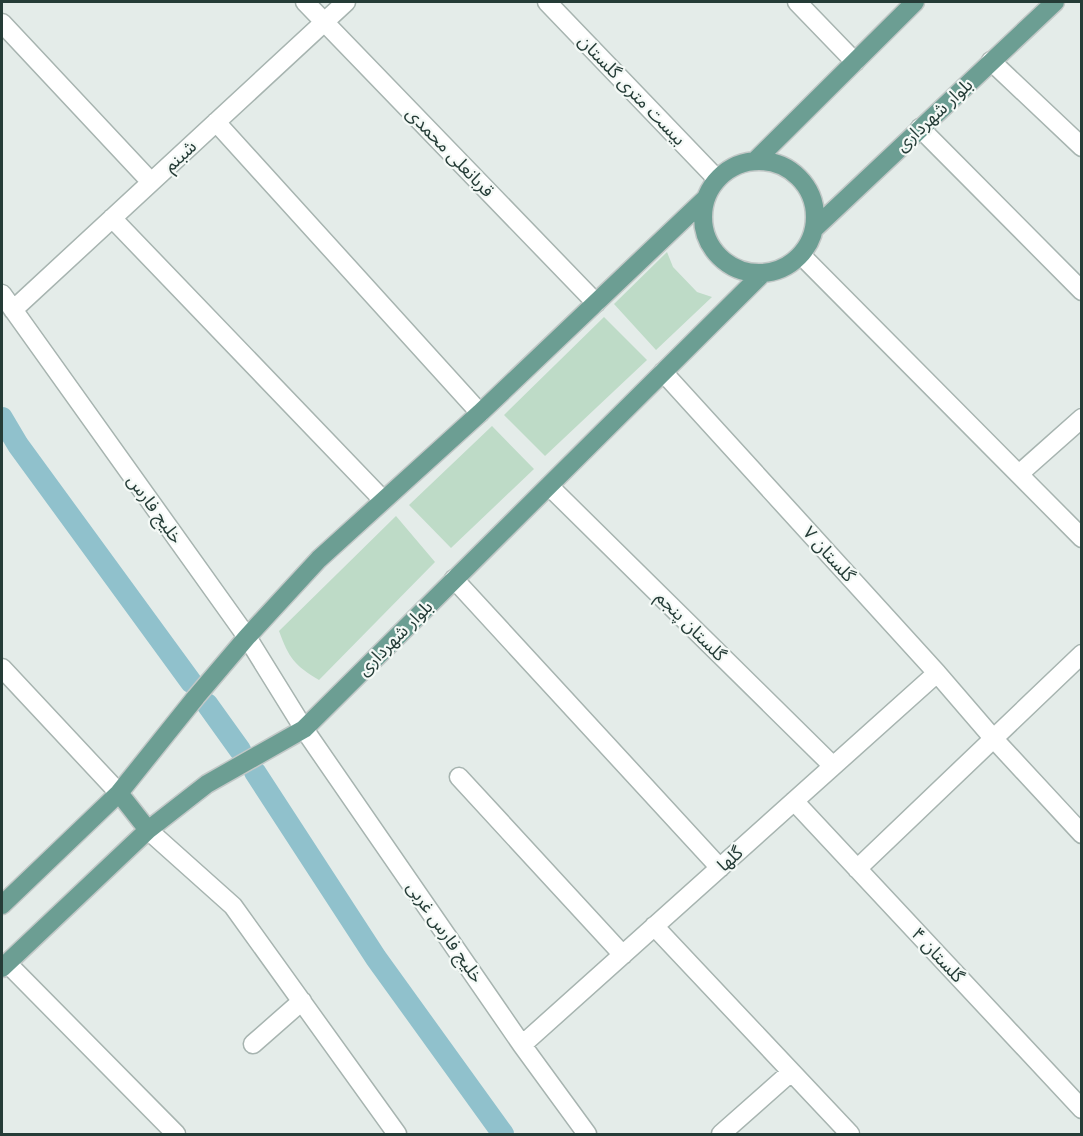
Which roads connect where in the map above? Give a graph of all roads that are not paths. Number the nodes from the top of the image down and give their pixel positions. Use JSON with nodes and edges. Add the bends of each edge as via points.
{"nodes":[{"id":1,"x":305,"y":2,"type":"edge"},
{"id":2,"x":346,"y":2,"type":"edge"},
{"id":3,"x":548,"y":2,"type":"edge"},
{"id":4,"x":797,"y":2,"type":"edge"},
{"id":5,"x":915,"y":2,"type":"edge"},
{"id":6,"x":1055,"y":2,"type":"edge"},
{"id":7,"x":324,"y":22,"type":"junction"},
{"id":8,"x":2,"y":23,"type":"edge"},
{"id":9,"x":992,"y":61,"type":"junction"},
{"id":10,"x":855,"y":62,"type":"junction"},
{"id":11,"x":216,"y":122,"type":"junction"},
{"id":12,"x":920,"y":128,"type":"junction"},
{"id":13,"x":1082,"y":147,"type":"edge"},
{"id":14,"x":756,"y":160,"type":"junction"},
{"id":15,"x":717,"y":179,"type":"junction"},
{"id":16,"x":151,"y":182,"type":"junction"},
{"id":17,"x":706,"y":198,"type":"junction"},
{"id":18,"x":112,"y":218,"type":"junction"},
{"id":19,"x":814,"y":229,"type":"junction"},
{"id":20,"x":801,"y":255,"type":"junction"},
{"id":21,"x":762,"y":274,"type":"junction"},
{"id":22,"x":1082,"y":291,"type":"edge"},
{"id":23,"x":2,"y":294,"type":"edge"},
{"id":24,"x":596,"y":303,"type":"junction"},
{"id":25,"x":13,"y":310,"type":"junction"},
{"id":26,"x":663,"y":372,"type":"junction"},
{"id":27,"x":480,"y":413,"type":"junction"},
{"id":28,"x":1082,"y":418,"type":"edge"},
{"id":29,"x":1019,"y":474,"type":"junction"},
{"id":30,"x":549,"y":486,"type":"junction"},
{"id":31,"x":383,"y":500,"type":"junction"},
{"id":32,"x":1082,"y":538,"type":"edge"},
{"id":33,"x":454,"y":579,"type":"junction"},
{"id":34,"x":246,"y":637,"type":"junction"},
{"id":35,"x":1082,"y":654,"type":"edge"},
{"id":36,"x":2,"y":668,"type":"edge"},
{"id":37,"x":937,"y":673,"type":"junction"},
{"id":38,"x":304,"y":729,"type":"junction"},
{"id":39,"x":993,"y":738,"type":"junction"},
{"id":40,"x":833,"y":766,"type":"junction"},
{"id":41,"x":459,"y":777,"type":"dead end"},
{"id":42,"x":119,"y":794,"type":"junction"},
{"id":43,"x":794,"y":801,"type":"junction"},
{"id":44,"x":148,"y":830,"type":"junction"},
{"id":45,"x":1082,"y":834,"type":"edge"},
{"id":46,"x":720,"y":868,"type":"junction"},
{"id":47,"x":857,"y":869,"type":"junction"},
{"id":48,"x":2,"y":905,"type":"edge"},
{"id":49,"x":654,"y":926,"type":"junction"},
{"id":50,"x":623,"y":955,"type":"junction"},
{"id":51,"x":4,"y":965,"type":"edge"},
{"id":52,"x":302,"y":1001,"type":"junction"},
{"id":53,"x":253,"y":1044,"type":"dead end"},
{"id":54,"x":522,"y":1045,"type":"junction"},
{"id":55,"x":791,"y":1072,"type":"junction"},
{"id":56,"x":1082,"y":1108,"type":"edge"},
{"id":57,"x":176,"y":1134,"type":"edge"},
{"id":58,"x":397,"y":1134,"type":"edge"},
{"id":59,"x":587,"y":1134,"type":"edge"},
{"id":60,"x":721,"y":1134,"type":"edge"},
{"id":61,"x":850,"y":1134,"type":"edge"}],
"edges":[{"from":1,"to":7,"type":"street","name":"قربانعلی محمدی"},
{"from":2,"to":7,"type":"street","name":"شبنم"},
{"from":3,"to":15,"type":"street","name":"بیست متری گلستان"},
{"from":4,"to":10,"type":"street"},
{"from":5,"to":10,"type":"main road"},
{"from":6,"to":9,"type":"main road","name":"بلوار شهرداری"},
{"from":7,"to":11,"type":"street","name":"شبنم"},
{"from":7,"to":24,"type":"street","name":"قربانعلی محمدی"},
{"from":8,"to":16,"type":"street"},
{"from":9,"to":12,"type":"main road","name":"بلوار شهرداری"},
{"from":9,"to":13,"type":"street"},
{"from":10,"to":14,"type":"main road"},
{"from":11,"to":16,"type":"street","name":"شبنم"},
{"from":11,"to":27,"type":"street"},
{"from":12,"to":19,"type":"main road","name":"بلوار شهرداری"},
{"from":12,"to":22,"type":"street"},
{"from":14,"to":15,"type":"main road","via":[[728,169]]},
{"from":14,"to":19,"type":"main road","via":[[774,162],[803,182],[812,197]]},
{"from":15,"to":17,"type":"main road"},
{"from":16,"to":18,"type":"street","name":"شبنم"},
{"from":17,"to":21,"type":"main road","via":[[702,216],[714,251],[743,272]]},
{"from":17,"to":24,"type":"main road"},
{"from":18,"to":25,"type":"street","name":"شبنم"},
{"from":18,"to":31,"type":"street"},
{"from":19,"to":20,"type":"main road"},
{"from":20,"to":21,"type":"main road","via":[[789,265]]},
{"from":20,"to":29,"type":"street"},
{"from":21,"to":26,"type":"main road","name":"بلوار شهرداری"},
{"from":23,"to":25,"type":"street","name":"خلیج فارس"},
{"from":24,"to":27,"type":"main road"},
{"from":25,"to":34,"type":"street","name":"خلیج فارس"},
{"from":26,"to":30,"type":"main road","name":"بلوار شهرداری"},
{"from":26,"to":37,"type":"street","name":"گلستان ۷"},
{"from":27,"to":31,"type":"main road"},
{"from":28,"to":29,"type":"street"},
{"from":29,"to":32,"type":"street"},
{"from":30,"to":33,"type":"main road","name":"بلوار شهرداری"},
{"from":30,"to":40,"type":"street","name":"گلستان پنجم"},
{"from":31,"to":34,"type":"main road","via":[[319,559]]},
{"from":33,"to":38,"type":"main road","name":"بلوار شهرداری"},
{"from":33,"to":46,"type":"street"},
{"from":34,"to":38,"type":"street","name":"خلیج فارس"},
{"from":34,"to":42,"type":"main road"},
{"from":35,"to":39,"type":"street"},
{"from":36,"to":42,"type":"street"},
{"from":37,"to":39,"type":"street","name":"گلستان ۷"},
{"from":37,"to":40,"type":"street","name":"گلها"},
{"from":38,"to":44,"type":"main road","name":"بلوار شهرداری","via":[[207,784]]},
{"from":38,"to":54,"type":"street","name":"خلیج فارس غربی"},
{"from":39,"to":45,"type":"street","name":"گلستان ۷"},
{"from":39,"to":47,"type":"street"},
{"from":40,"to":43,"type":"street","name":"گلها"},
{"from":41,"to":50,"type":"street"},
{"from":42,"to":44,"type":"main road"},
{"from":42,"to":48,"type":"main road"},
{"from":43,"to":46,"type":"street","name":"گلها"},
{"from":43,"to":47,"type":"street","name":"گلستان ۴"},
{"from":44,"to":51,"type":"main road","name":"بلوار شهرداری"},
{"from":44,"to":52,"type":"street","via":[[233,906]]},
{"from":46,"to":49,"type":"street","name":"گلها"},
{"from":47,"to":56,"type":"street","name":"گلستان ۴"},
{"from":49,"to":50,"type":"street","name":"گلها"},
{"from":49,"to":55,"type":"street"},
{"from":50,"to":54,"type":"street","name":"گلها"},
{"from":51,"to":57,"type":"street"},
{"from":52,"to":53,"type":"street"},
{"from":52,"to":58,"type":"street"},
{"from":54,"to":59,"type":"street","name":"خلیج فارس غربی"},
{"from":55,"to":60,"type":"street"},
{"from":55,"to":61,"type":"street"}]}
